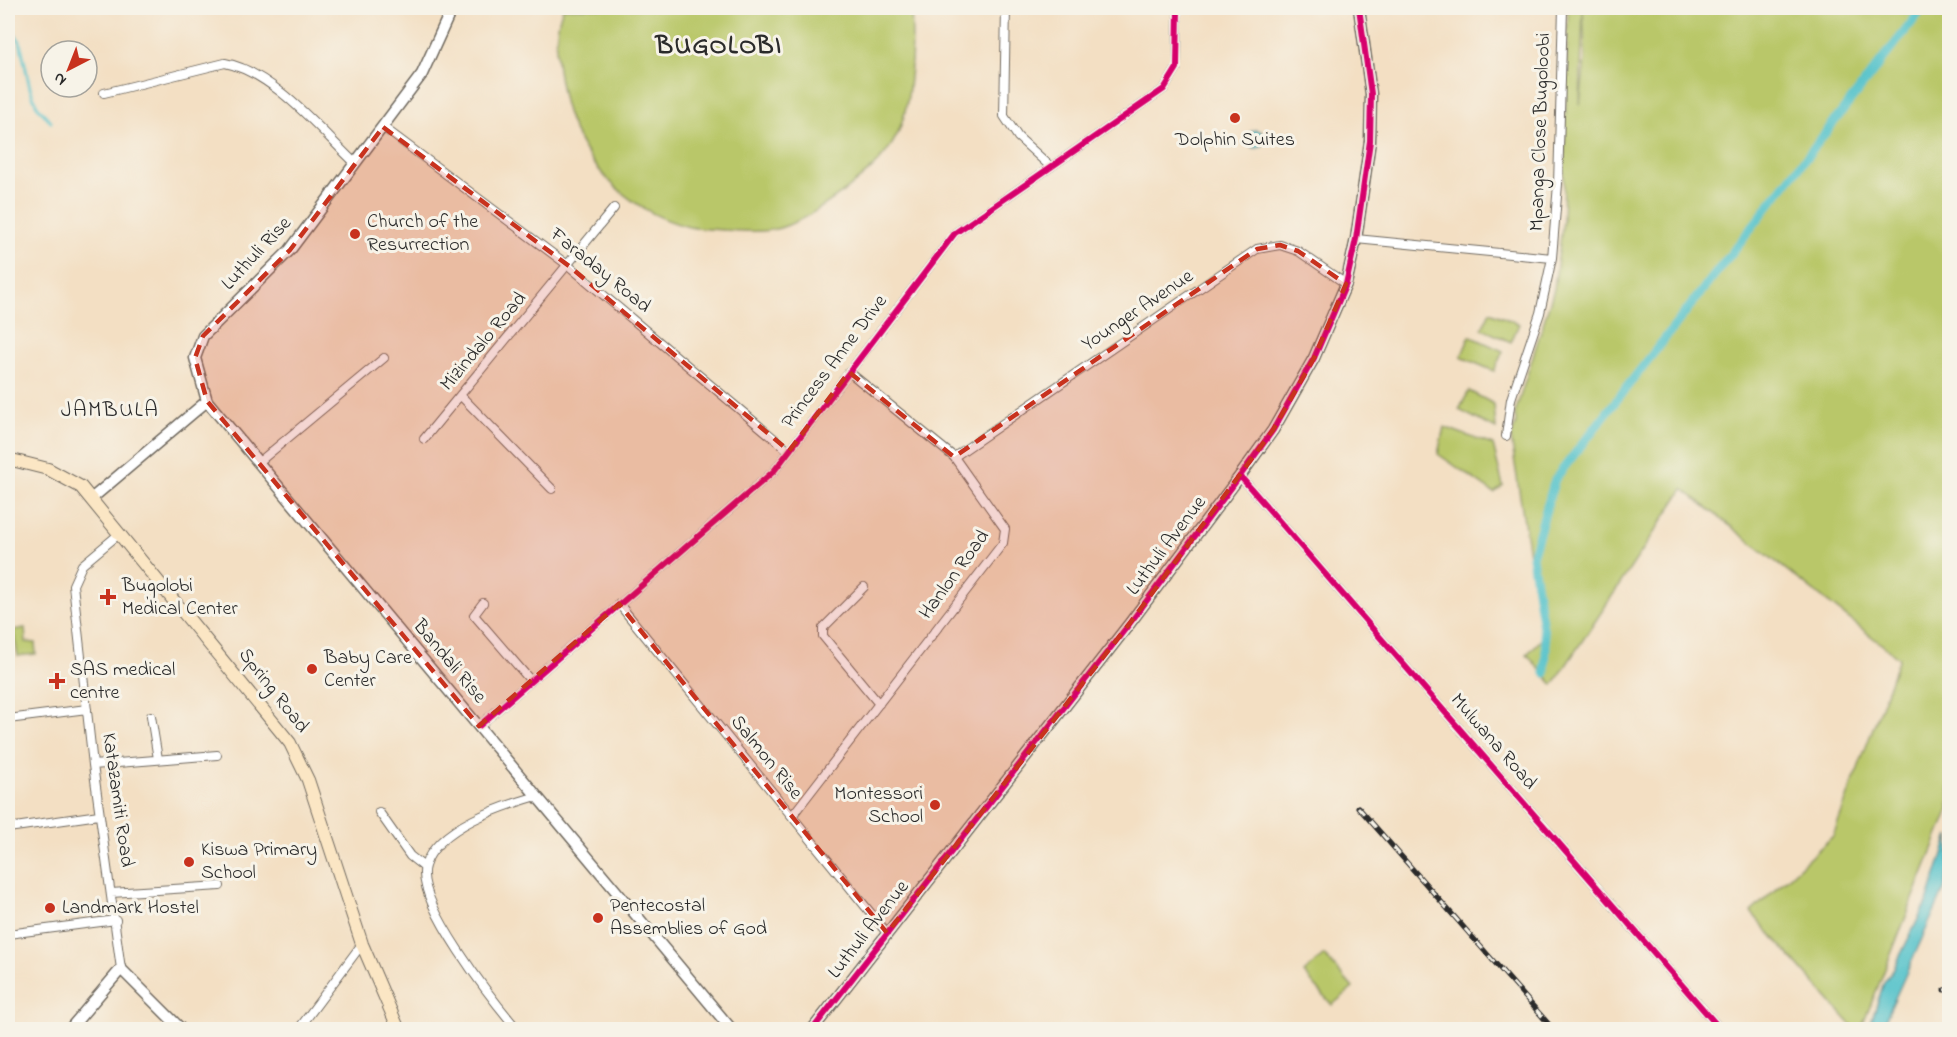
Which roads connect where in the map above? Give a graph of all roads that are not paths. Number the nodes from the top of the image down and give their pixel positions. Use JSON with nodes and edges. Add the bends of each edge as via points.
{"nodes":[{"id":1,"x":452,"y":8,"type":"edge"},
{"id":2,"x":1006,"y":8,"type":"edge"},
{"id":3,"x":1178,"y":8,"type":"edge"},
{"id":4,"x":1359,"y":8,"type":"edge"},
{"id":5,"x":1563,"y":8,"type":"edge"},
{"id":6,"x":104,"y":93,"type":"dead end"},
{"id":7,"x":383,"y":127,"type":"junction"},
{"id":8,"x":355,"y":164,"type":"junction"},
{"id":9,"x":1051,"y":168,"type":"junction"},
{"id":10,"x":614,"y":208,"type":"dead end"},
{"id":11,"x":1356,"y":240,"type":"junction"},
{"id":12,"x":1552,"y":258,"type":"junction"},
{"id":13,"x":569,"y":266,"type":"junction"},
{"id":14,"x":1346,"y":284,"type":"junction"},
{"id":15,"x":384,"y":358,"type":"dead end"},
{"id":16,"x":849,"y":372,"type":"junction"},
{"id":17,"x":460,"y":395,"type":"junction"},
{"id":18,"x":207,"y":401,"type":"junction"},
{"id":19,"x":1506,"y":436,"type":"dead end"},
{"id":20,"x":424,"y":439,"type":"dead end"},
{"id":21,"x":789,"y":451,"type":"junction"},
{"id":22,"x":954,"y":457,"type":"junction"},
{"id":23,"x":8,"y":459,"type":"edge"},
{"id":24,"x":259,"y":462,"type":"junction"},
{"id":25,"x":1240,"y":476,"type":"junction"},
{"id":26,"x":552,"y":489,"type":"dead end"},
{"id":27,"x":92,"y":500,"type":"junction"},
{"id":28,"x":119,"y":534,"type":"junction"},
{"id":29,"x":864,"y":587,"type":"dead end"},
{"id":30,"x":483,"y":603,"type":"dead end"},
{"id":31,"x":619,"y":604,"type":"junction"},
{"id":32,"x":531,"y":681,"type":"junction"},
{"id":33,"x":879,"y":704,"type":"junction"},
{"id":34,"x":87,"y":709,"type":"junction"},
{"id":35,"x":151,"y":716,"type":"dead end"},
{"id":36,"x":8,"y":719,"type":"edge"},
{"id":37,"x":479,"y":726,"type":"junction"},
{"id":38,"x":217,"y":755,"type":"dead end"},
{"id":39,"x":158,"y":759,"type":"junction"},
{"id":40,"x":93,"y":765,"type":"junction"},
{"id":41,"x":537,"y":796,"type":"junction"},
{"id":42,"x":379,"y":812,"type":"dead end"},
{"id":43,"x":99,"y":815,"type":"junction"},
{"id":44,"x":792,"y":816,"type":"junction"},
{"id":45,"x":8,"y":828,"type":"edge"},
{"id":46,"x":424,"y":867,"type":"junction"},
{"id":47,"x":220,"y":886,"type":"dead end"},
{"id":48,"x":111,"y":892,"type":"junction"},
{"id":49,"x":116,"y":921,"type":"junction"},
{"id":50,"x":887,"y":933,"type":"junction"},
{"id":51,"x":8,"y":934,"type":"edge"},
{"id":52,"x":362,"y":944,"type":"junction"},
{"id":53,"x":121,"y":969,"type":"junction"},
{"id":54,"x":69,"y":1029,"type":"edge"},
{"id":55,"x":182,"y":1029,"type":"edge"},
{"id":56,"x":298,"y":1029,"type":"edge"},
{"id":57,"x":399,"y":1029,"type":"edge"},
{"id":58,"x":518,"y":1029,"type":"edge"},
{"id":59,"x":732,"y":1029,"type":"edge"},
{"id":60,"x":812,"y":1029,"type":"edge"},
{"id":61,"x":1721,"y":1029,"type":"edge"}],
"edges":[{"from":1,"to":7,"type":"street","name":"Luthuli Rise","via":[[422,74]]},
{"from":2,"to":9,"type":"street","via":[[1004,116],[1013,131]]},
{"from":3,"to":9,"type":"street","name":"Princess Anne Drive","via":[[1178,59],[1168,83],[1158,95]]},
{"from":4,"to":11,"type":"street","name":"Luthuli Avenue","via":[[1371,94],[1370,141]]},
{"from":5,"to":12,"type":"street","name":"Mpanga Close Bugoloobi"},
{"from":6,"to":8,"type":"street","via":[[225,63],[234,65],[272,85]]},
{"from":7,"to":8,"type":"street","name":"Luthuli Rise"},
{"from":7,"to":13,"type":"street","name":"Faraday Road"},
{"from":8,"to":18,"type":"street","name":"Luthuli Rise","via":[[274,269],[202,336],[195,358]]},
{"from":9,"to":16,"type":"street","name":"Princess Anne Drive","via":[[965,224],[946,242]]},
{"from":10,"to":13,"type":"street","name":"Mizindalo Road"},
{"from":11,"to":12,"type":"street","name":"Mpanga Close Bugoloobi"},
{"from":11,"to":14,"type":"street","name":"Luthuli Avenue"},
{"from":12,"to":19,"type":"street","name":"Mpanga Close Bugoloobi","via":[[1540,313],[1511,399]]},
{"from":13,"to":17,"type":"street","name":"Mizindalo Road"},
{"from":13,"to":21,"type":"street","name":"Faraday Road"},
{"from":14,"to":22,"type":"street","name":"Younger Avenue","via":[[1298,251],[1280,245],[1257,249]]},
{"from":14,"to":25,"type":"street","name":"Luthuli Avenue","via":[[1314,357],[1273,430]]},
{"from":15,"to":24,"type":"street"},
{"from":16,"to":21,"type":"street","name":"Princess Anne Drive"},
{"from":16,"to":22,"type":"street","name":"Hanlon Road"},
{"from":17,"to":20,"type":"street","name":"Mizindalo Road"},
{"from":17,"to":26,"type":"street"},
{"from":18,"to":24,"type":"street","name":"Bandali Rise"},
{"from":18,"to":27,"type":"street"},
{"from":21,"to":31,"type":"street","name":"Princess Anne Drive","via":[[761,483]]},
{"from":22,"to":33,"type":"street","name":"Hanlon Road","via":[[1005,529],[1005,537]]},
{"from":23,"to":27,"type":"main road","name":"Spring Road","via":[[62,475]]},
{"from":24,"to":37,"type":"street","name":"Bandali Rise"},
{"from":25,"to":50,"type":"street","name":"Luthuli Avenue"},
{"from":25,"to":61,"type":"street","name":"Mulwana Road"},
{"from":27,"to":28,"type":"main road","name":"Spring Road"},
{"from":28,"to":34,"type":"street","name":"Katazamiti Road","via":[[82,565],[74,578],[74,609]]},
{"from":28,"to":52,"type":"main road","name":"Spring Road","via":[[290,743],[308,780]]},
{"from":29,"to":33,"type":"street","via":[[823,628],[823,636]]},
{"from":30,"to":32,"type":"street","via":[[474,615]]},
{"from":31,"to":32,"type":"street","name":"Princess Anne Drive"},
{"from":31,"to":44,"type":"street","name":"Salmon Rise"},
{"from":32,"to":37,"type":"street","name":"Princess Anne Drive"},
{"from":33,"to":44,"type":"street","name":"Hanlon Road"},
{"from":34,"to":36,"type":"street"},
{"from":34,"to":40,"type":"street","name":"Katazamiti Road"},
{"from":35,"to":39,"type":"street"},
{"from":37,"to":41,"type":"street","name":"Bandali Rise"},
{"from":38,"to":39,"type":"street"},
{"from":39,"to":40,"type":"street"},
{"from":40,"to":43,"type":"street","name":"Katazamiti Road"},
{"from":41,"to":46,"type":"street","via":[[472,820],[431,853]]},
{"from":41,"to":59,"type":"street","name":"Bandali Rise"},
{"from":42,"to":46,"type":"street","via":[[410,856]]},
{"from":43,"to":45,"type":"street"},
{"from":43,"to":48,"type":"street","name":"Katazamiti Road"},
{"from":44,"to":50,"type":"street","name":"Salmon Rise"},
{"from":46,"to":58,"type":"street","via":[[428,890],[459,953]]},
{"from":47,"to":48,"type":"street"},
{"from":48,"to":49,"type":"street","name":"Katazamiti Road"},
{"from":49,"to":51,"type":"street"},
{"from":49,"to":53,"type":"street","name":"Katazamiti Road"},
{"from":50,"to":60,"type":"street","name":"Luthuli Avenue"},
{"from":52,"to":56,"type":"street"},
{"from":52,"to":57,"type":"main road","name":"Spring Road"},
{"from":53,"to":54,"type":"street"},
{"from":53,"to":55,"type":"street"}]}
